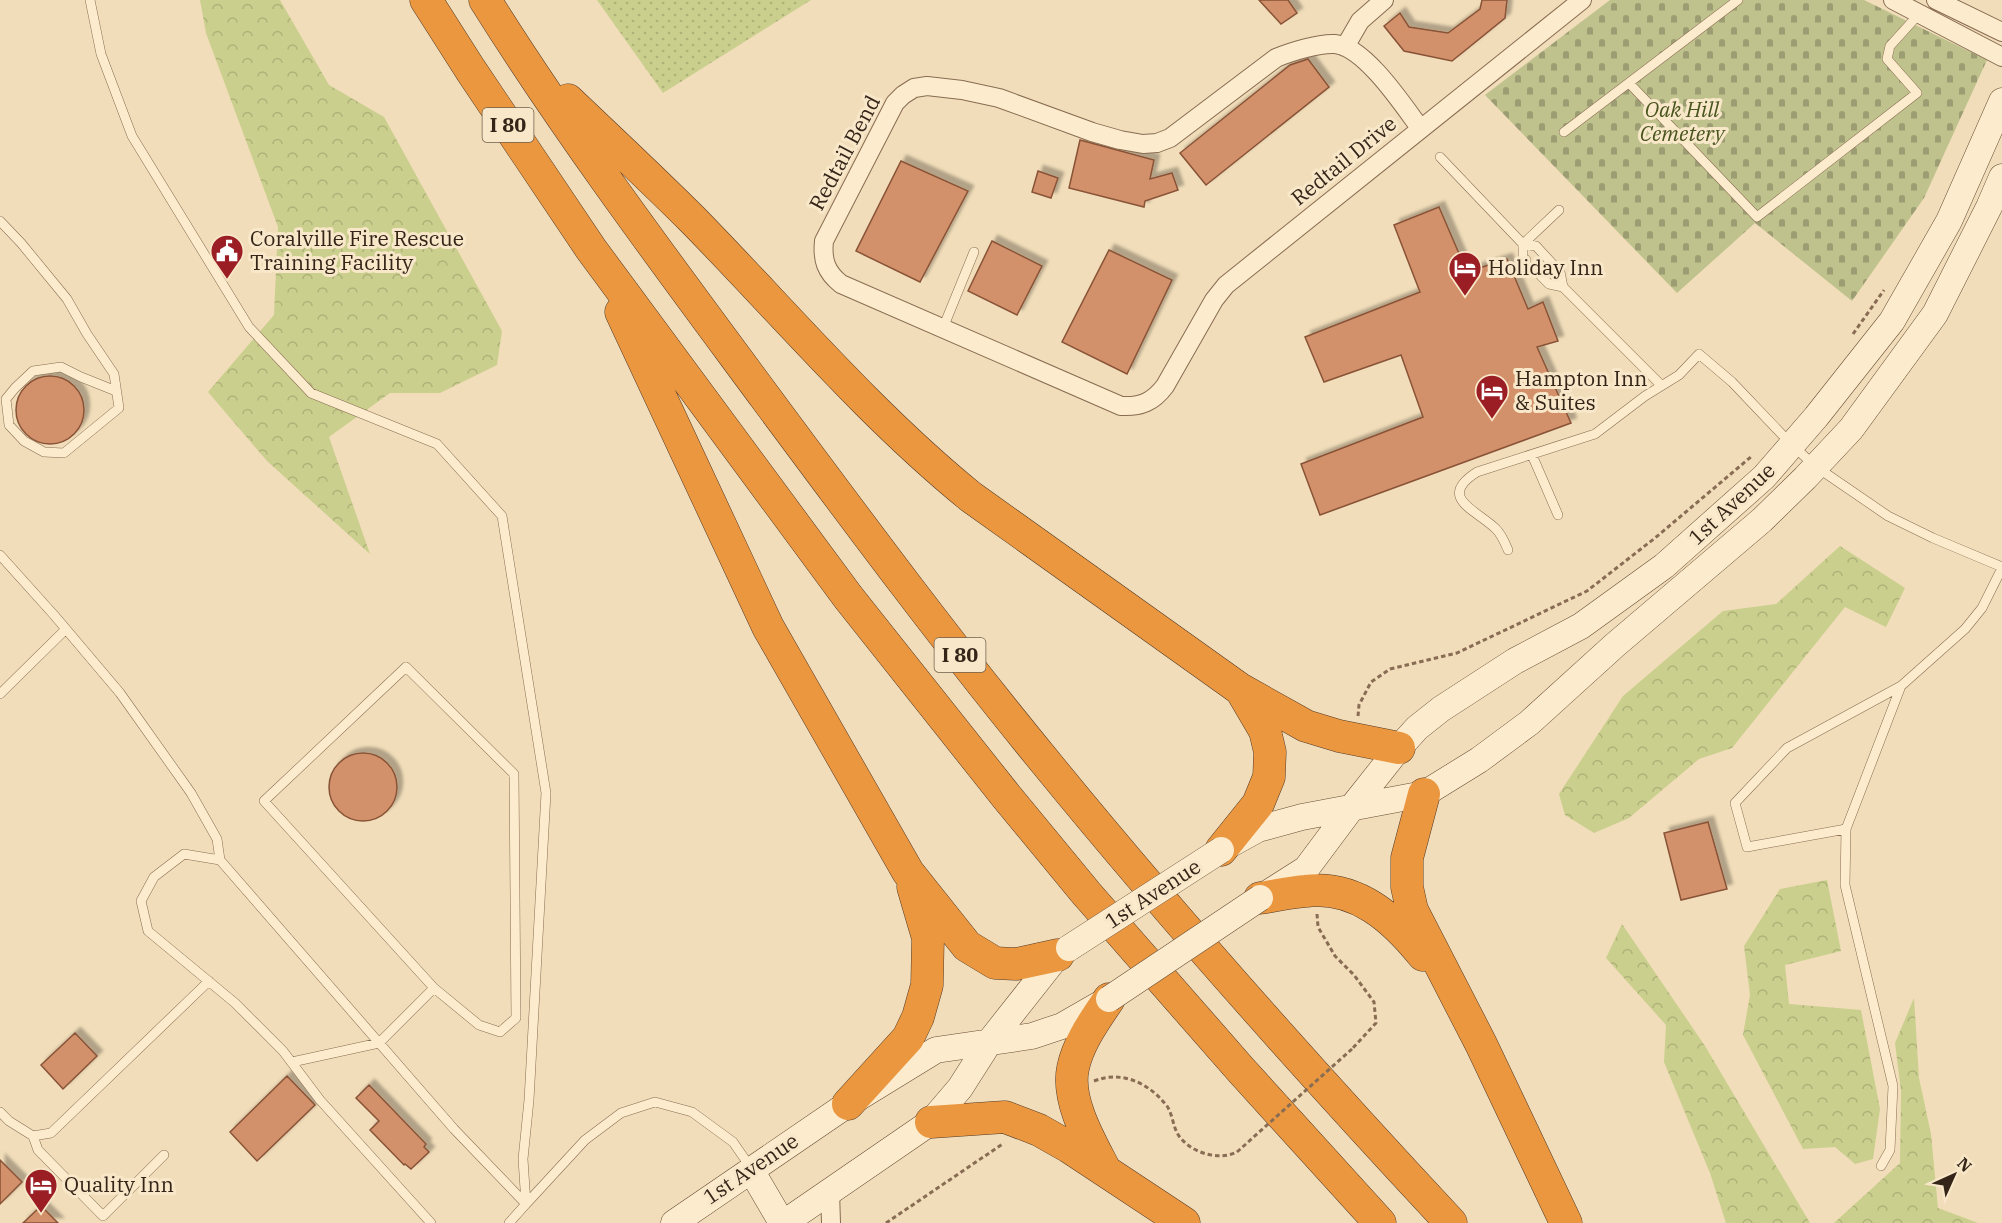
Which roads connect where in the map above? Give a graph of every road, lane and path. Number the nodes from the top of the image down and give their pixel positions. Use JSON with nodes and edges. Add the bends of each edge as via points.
{"nodes":[{"id":1,"x":90,"y":0,"type":"edge"},
{"id":2,"x":426,"y":0,"type":"edge"},
{"id":3,"x":485,"y":0,"type":"edge"},
{"id":4,"x":1384,"y":0,"type":"edge"},
{"id":5,"x":1582,"y":0,"type":"edge"},
{"id":6,"x":1738,"y":0,"type":"edge"},
{"id":7,"x":1893,"y":0,"type":"edge"},
{"id":8,"x":1936,"y":0,"type":"edge"},
{"id":9,"x":1919,"y":14,"type":"junction"},
{"id":10,"x":2002,"y":32,"type":"edge"},
{"id":11,"x":1345,"y":47,"type":"junction"},
{"id":12,"x":516,"y":49,"type":"junction"},
{"id":13,"x":2002,"y":57,"type":"edge"},
{"id":14,"x":1629,"y":83,"type":"junction"},
{"id":15,"x":2002,"y":101,"type":"edge"},
{"id":16,"x":1420,"y":128,"type":"junction"},
{"id":17,"x":1564,"y":132,"type":"dead end"},
{"id":18,"x":1440,"y":157,"type":"dead end"},
{"id":19,"x":2002,"y":177,"type":"edge"},
{"id":20,"x":1559,"y":210,"type":"dead end"},
{"id":21,"x":0,"y":222,"type":"edge"},
{"id":22,"x":1523,"y":244,"type":"junction"},
{"id":23,"x":591,"y":249,"type":"junction"},
{"id":24,"x":974,"y":252,"type":"dead end"},
{"id":25,"x":1526,"y":260,"type":"dead end"},
{"id":26,"x":1541,"y":276,"type":"dead end"},
{"id":27,"x":1563,"y":287,"type":"junction"},
{"id":28,"x":1884,"y":289,"type":"dead end"},
{"id":29,"x":943,"y":328,"type":"junction"},
{"id":30,"x":1851,"y":337,"type":"dead end"},
{"id":31,"x":1661,"y":385,"type":"junction"},
{"id":32,"x":1165,"y":386,"type":"joint"},
{"id":33,"x":116,"y":391,"type":"junction"},
{"id":34,"x":1786,"y":438,"type":"junction"},
{"id":35,"x":1532,"y":455,"type":"junction"},
{"id":36,"x":1815,"y":466,"type":"junction"},
{"id":37,"x":1558,"y":515,"type":"dead end"},
{"id":38,"x":1508,"y":550,"type":"dead end"},
{"id":39,"x":0,"y":555,"type":"edge"},
{"id":40,"x":4,"y":563,"type":"edge"},
{"id":41,"x":2002,"y":568,"type":"edge"},
{"id":42,"x":66,"y":629,"type":"junction"},
{"id":43,"x":1901,"y":686,"type":"junction"},
{"id":44,"x":1240,"y":689,"type":"junction"},
{"id":45,"x":0,"y":694,"type":"edge"},
{"id":46,"x":1357,"y":724,"type":"dead end"},
{"id":47,"x":1399,"y":748,"type":"junction"},
{"id":48,"x":1424,"y":794,"type":"junction"},
{"id":49,"x":1353,"y":806,"type":"junction"},
{"id":50,"x":1846,"y":829,"type":"junction"},
{"id":51,"x":1221,"y":850,"type":"junction"},
{"id":52,"x":220,"y":860,"type":"junction"},
{"id":53,"x":909,"y":872,"type":"junction"},
{"id":54,"x":1260,"y":898,"type":"junction"},
{"id":55,"x":1317,"y":906,"type":"dead end"},
{"id":56,"x":1064,"y":952,"type":"junction"},
{"id":57,"x":209,"y":981,"type":"junction"},
{"id":58,"x":434,"y":988,"type":"junction"},
{"id":59,"x":1456,"y":996,"type":"junction"},
{"id":60,"x":1109,"y":999,"type":"junction"},
{"id":61,"x":990,"y":1041,"type":"junction"},
{"id":62,"x":379,"y":1043,"type":"junction"},
{"id":63,"x":292,"y":1062,"type":"junction"},
{"id":64,"x":1084,"y":1085,"type":"dead end"},
{"id":65,"x":848,"y":1104,"type":"junction"},
{"id":66,"x":0,"y":1112,"type":"edge"},
{"id":67,"x":931,"y":1122,"type":"junction"},
{"id":68,"x":33,"y":1136,"type":"junction"},
{"id":69,"x":1011,"y":1138,"type":"dead end"},
{"id":70,"x":164,"y":1155,"type":"dead end"},
{"id":71,"x":1881,"y":1166,"type":"dead end"},
{"id":72,"x":751,"y":1170,"type":"junction"},
{"id":73,"x":1106,"y":1172,"type":"junction"},
{"id":74,"x":830,"y":1191,"type":"junction"},
{"id":75,"x":526,"y":1204,"type":"junction"},
{"id":76,"x":431,"y":1223,"type":"edge"},
{"id":77,"x":509,"y":1223,"type":"edge"},
{"id":78,"x":674,"y":1223,"type":"edge"},
{"id":79,"x":783,"y":1223,"type":"edge"},
{"id":80,"x":831,"y":1223,"type":"edge"},
{"id":81,"x":886,"y":1223,"type":"edge"},
{"id":82,"x":1184,"y":1223,"type":"edge"},
{"id":83,"x":1380,"y":1223,"type":"edge"},
{"id":84,"x":1451,"y":1223,"type":"edge"},
{"id":85,"x":1566,"y":1223,"type":"edge"}],
"edges":[{"from":1,"to":75,"type":"lane","via":[[101,54],[132,136],[249,327],[311,393],[437,444],[502,516],[546,793],[523,1159]]},
{"from":2,"to":23,"type":"highway","number":"I 80"},
{"from":3,"to":12,"type":"highway","number":"I 80"},
{"from":4,"to":11,"type":"street","via":[[1360,21]]},
{"from":5,"to":16,"type":"street","name":"Redtail Drive"},
{"from":6,"to":14,"type":"lane"},
{"from":7,"to":9,"type":"street"},
{"from":8,"to":10,"type":"street"},
{"from":9,"to":13,"type":"street"},
{"from":9,"to":14,"type":"lane","via":[[1890,46],[1887,59],[1917,93],[1757,217]]},
{"from":11,"to":16,"type":"street","via":[[1376,71]]},
{"from":11,"to":29,"type":"street","name":"Redtail Bend","via":[[1334,44],[1295,50],[1276,58],[1170,138],[1150,144],[1092,132],[999,98],[962,90],[927,86],[903,94],[824,240],[825,265],[842,284]]},
{"from":12,"to":44,"type":"highway","via":[[693,220],[817,353],[930,464]]},
{"from":12,"to":84,"type":"highway","number":"I 80","via":[[661,256],[882,556],[1046,763],[1280,1036]]},
{"from":14,"to":17,"type":"lane"},
{"from":15,"to":34,"type":"main road","name":"1st Avenue","via":[[1949,221],[1892,321]]},
{"from":16,"to":32,"type":"street","name":"Redtail Drive","via":[[1226,285]]},
{"from":18,"to":22,"type":"lane"},
{"from":19,"to":36,"type":"main road","name":"1st Avenue","via":[[1935,314],[1851,429]]},
{"from":20,"to":22,"type":"lane"},
{"from":21,"to":33,"type":"lane","via":[[67,299],[114,374]]},
{"from":22,"to":25,"type":"lane"},
{"from":22,"to":27,"type":"lane","via":[[1536,246],[1560,272]]},
{"from":23,"to":53,"type":"highway","via":[[768,627]]},
{"from":23,"to":83,"type":"highway","number":"I 80","via":[[848,597],[1006,796],[1233,1062]]},
{"from":24,"to":29,"type":"lane"},
{"from":26,"to":27,"type":"lane","via":[[1549,285]]},
{"from":27,"to":31,"type":"lane"},
{"from":28,"to":30,"type":"path"},
{"from":29,"to":32,"type":"street","name":"Redtail Bend","via":[[1121,406],[1148,402]]},
{"from":31,"to":34,"type":"lane","via":[[1679,375],[1700,354]]},
{"from":31,"to":35,"type":"lane","via":[[1595,434]]},
{"from":33,"to":33,"type":"lane","via":[[61,367],[33,371],[6,399],[9,425],[24,441],[44,452],[64,453],[119,408]]},
{"from":34,"to":36,"type":"lane"},
{"from":34,"to":46,"type":"path","via":[[1587,591],[1457,653],[1390,669],[1371,682],[1359,705]]},
{"from":34,"to":47,"type":"main road","name":"1st Avenue","via":[[1764,477],[1664,566],[1581,626],[1515,661],[1441,709]]},
{"from":35,"to":37,"type":"lane"},
{"from":35,"to":38,"type":"lane","via":[[1478,472],[1461,487],[1462,503],[1497,530]]},
{"from":36,"to":41,"type":"lane","via":[[1888,516]]},
{"from":36,"to":48,"type":"main road","name":"1st Avenue","via":[[1762,520],[1529,723]]},
{"from":39,"to":40,"type":"lane"},
{"from":40,"to":42,"type":"lane"},
{"from":41,"to":43,"type":"lane","via":[[1982,608],[1965,629]]},
{"from":42,"to":45,"type":"lane"},
{"from":42,"to":52,"type":"lane","via":[[120,693],[191,793],[217,839]]},
{"from":43,"to":50,"type":"lane"},
{"from":43,"to":50,"type":"lane","via":[[1787,748],[1735,803],[1747,847]]},
{"from":44,"to":47,"type":"highway","via":[[1306,726]]},
{"from":44,"to":51,"type":"highway","via":[[1265,731],[1270,752],[1269,777],[1258,804]]},
{"from":47,"to":49,"type":"main road","name":"1st Avenue"},
{"from":48,"to":49,"type":"main road","name":"1st Avenue"},
{"from":48,"to":59,"type":"highway","via":[[1407,858],[1407,887],[1412,910]]},
{"from":49,"to":51,"type":"main road","name":"1st Avenue","via":[[1258,829]]},
{"from":49,"to":54,"type":"main road","name":"1st Avenue","via":[[1306,869]]},
{"from":50,"to":71,"type":"lane","via":[[1845,885],[1893,1086],[1890,1150]]},
{"from":51,"to":56,"type":"main road","name":"1st Avenue","bridge":true},
{"from":52,"to":57,"type":"lane","via":[[184,854],[154,877],[141,901],[148,931]]},
{"from":52,"to":62,"type":"lane"},
{"from":53,"to":56,"type":"highway","via":[[967,946],[995,963],[1016,964]]},
{"from":53,"to":65,"type":"highway","via":[[928,938],[927,985],[908,1038]]},
{"from":54,"to":59,"type":"highway","via":[[1308,890],[1355,897],[1405,933]]},
{"from":54,"to":60,"type":"main road","name":"1st Avenue","bridge":true},
{"from":55,"to":64,"type":"path","bridge":true,"via":[[1318,927],[1335,956],[1374,1002],[1376,1023],[1353,1049],[1237,1152],[1227,1157],[1213,1156],[1190,1146],[1178,1136],[1168,1107],[1148,1087],[1128,1077],[1105,1077]]},
{"from":56,"to":61,"type":"main road","name":"1st Avenue"},
{"from":57,"to":63,"type":"lane"},
{"from":57,"to":68,"type":"lane","via":[[51,1133]]},
{"from":58,"to":58,"type":"lane","via":[[264,801],[406,667],[514,774],[516,1018],[500,1032],[479,1025]]},
{"from":58,"to":62,"type":"lane"},
{"from":59,"to":85,"type":"highway"},
{"from":60,"to":61,"type":"main road","name":"1st Avenue","via":[[1062,1026],[1032,1036]]},
{"from":60,"to":73,"type":"highway","via":[[1085,1036],[1072,1069],[1080,1121]]},
{"from":61,"to":65,"type":"main road","name":"1st Avenue","via":[[936,1050]]},
{"from":61,"to":67,"type":"main road","name":"1st Avenue","via":[[960,1088]]},
{"from":62,"to":63,"type":"lane"},
{"from":62,"to":75,"type":"lane"},
{"from":63,"to":76,"type":"lane","via":[[320,1100]]},
{"from":65,"to":72,"type":"main road","name":"1st Avenue"},
{"from":66,"to":68,"type":"lane"},
{"from":67,"to":73,"type":"highway","via":[[1005,1117],[1039,1130]]},
{"from":67,"to":74,"type":"main road","name":"1st Avenue"},
{"from":68,"to":70,"type":"lane","via":[[38,1150],[103,1216]]},
{"from":69,"to":81,"type":"path"},
{"from":72,"to":75,"type":"lane","via":[[733,1142],[692,1112],[655,1102],[621,1113],[585,1140]]},
{"from":72,"to":78,"type":"main road","name":"1st Avenue"},
{"from":72,"to":79,"type":"main road"},
{"from":73,"to":82,"type":"highway"},
{"from":74,"to":79,"type":"main road","name":"1st Avenue"},
{"from":74,"to":80,"type":"street"},
{"from":75,"to":77,"type":"lane"}]}
